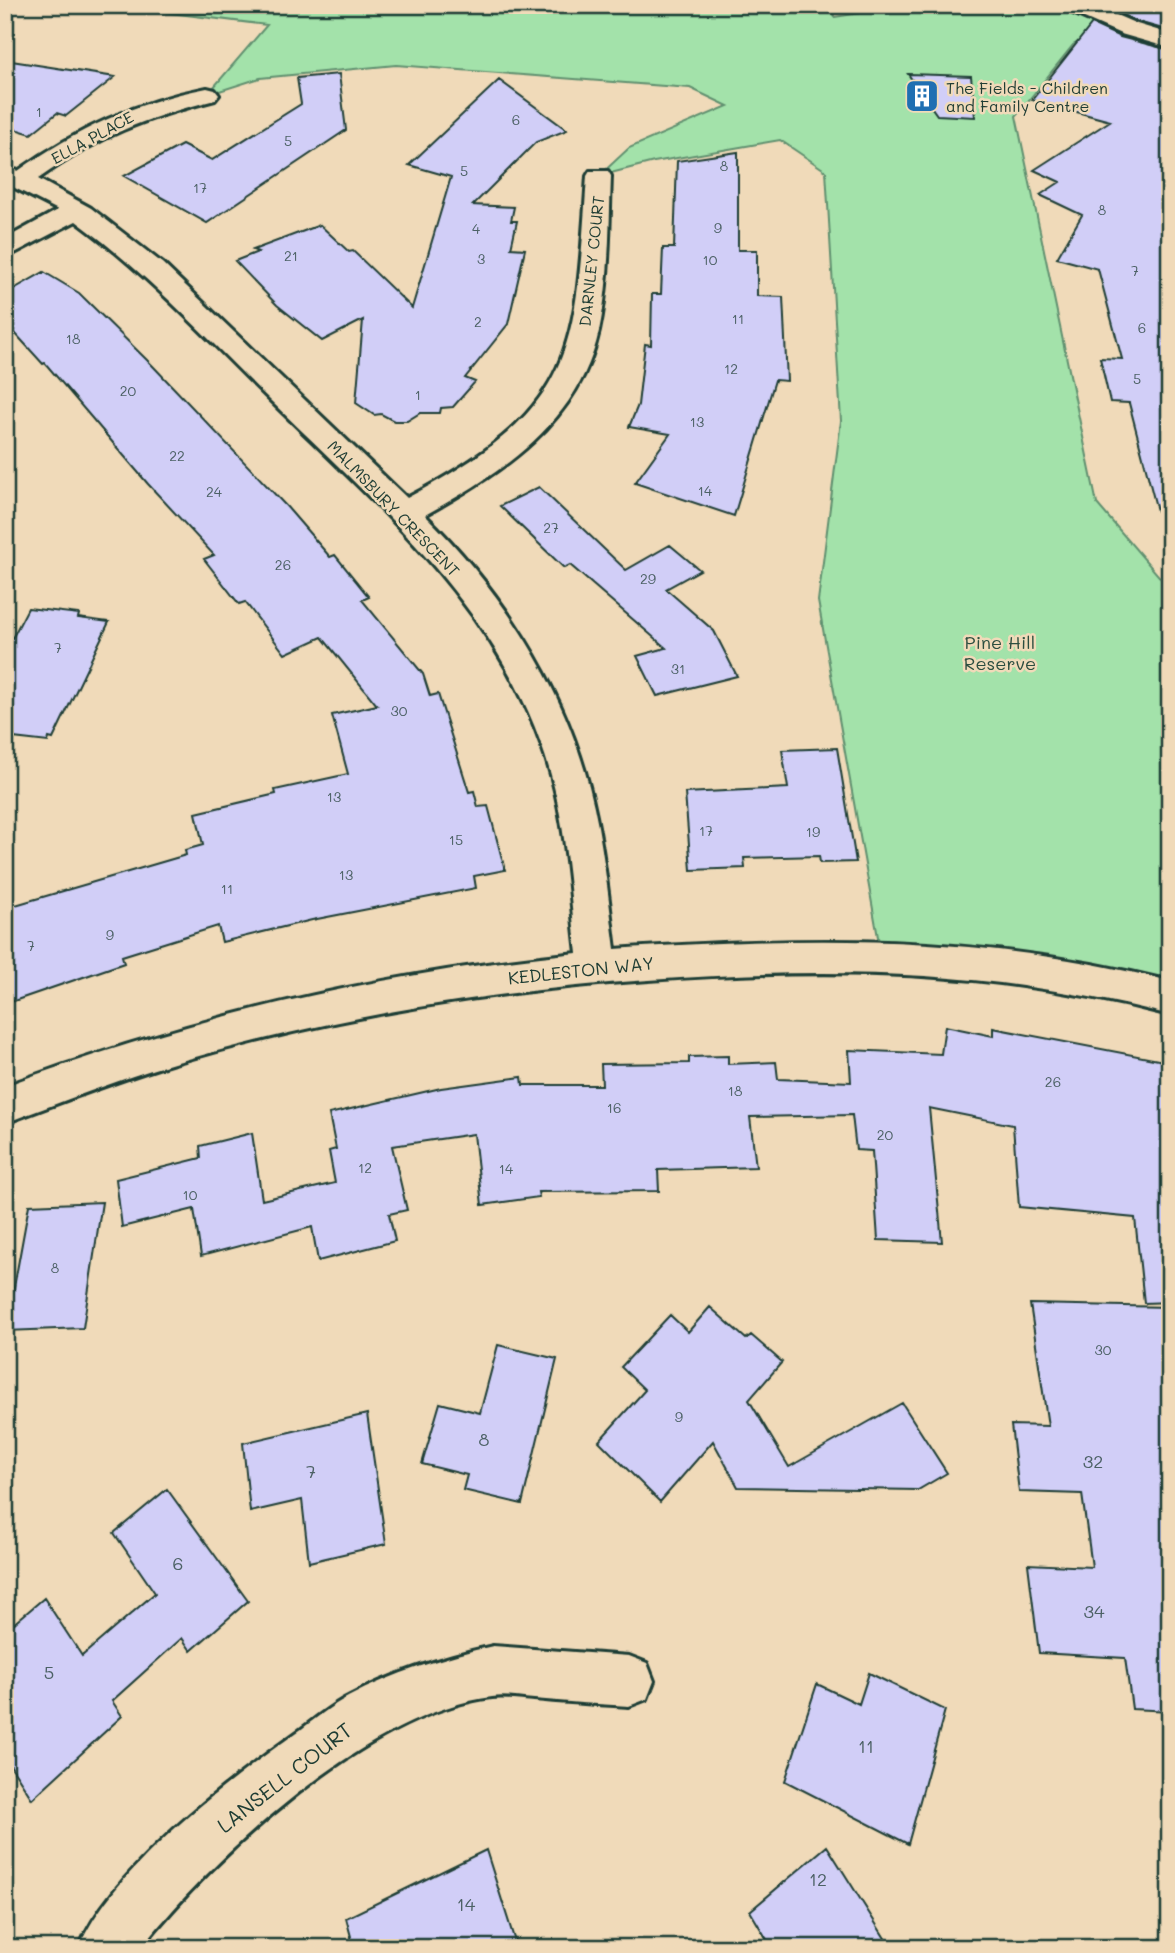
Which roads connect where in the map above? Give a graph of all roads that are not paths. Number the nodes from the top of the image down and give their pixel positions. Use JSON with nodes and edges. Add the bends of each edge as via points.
{"nodes":[{"id":1,"x":1074,"y":5,"type":"edge"},
{"id":2,"x":1170,"y":41,"type":"edge"},
{"id":3,"x":207,"y":95,"type":"dead end"},
{"id":4,"x":13,"y":176,"type":"edge"},
{"id":5,"x":599,"y":176,"type":"dead end"},
{"id":6,"x":76,"y":210,"type":"junction"},
{"id":7,"x":5,"y":250,"type":"edge"},
{"id":8,"x":403,"y":513,"type":"junction"},
{"id":9,"x":598,"y":965,"type":"junction"},
{"id":10,"x":1170,"y":998,"type":"edge"},
{"id":11,"x":5,"y":1105,"type":"edge"},
{"id":12,"x":629,"y":1681,"type":"dead end"},
{"id":13,"x":106,"y":1948,"type":"edge"}],
"edges":[{"from":1,"to":2,"type":"street"},
{"from":3,"to":4,"type":"street","name":"ELLA PLACE","via":[[166,102],[124,117]]},
{"from":4,"to":6,"type":"street","name":"MALMSBURY CRESCENT"},
{"from":5,"to":8,"type":"street","name":"DARNLEY COURT","via":[[588,314],[580,351],[565,384],[540,418],[504,453]]},
{"from":6,"to":7,"type":"street"},
{"from":6,"to":8,"type":"street","name":"MALMSBURY CRESCENT","via":[[160,278]]},
{"from":8,"to":9,"type":"street","name":"MALMSBURY CRESCENT","via":[[488,611],[530,677],[572,784]]},
{"from":9,"to":10,"type":"street","name":"KEDLESTON WAY","via":[[772,955],[902,955],[1065,973]]},
{"from":9,"to":11,"type":"street","name":"KEDLESTON WAY","via":[[319,1007],[112,1065]]},
{"from":12,"to":13,"type":"street","name":"LANSELL COURT","via":[[493,1671],[443,1683],[365,1715],[218,1826],[154,1888]]}]}
